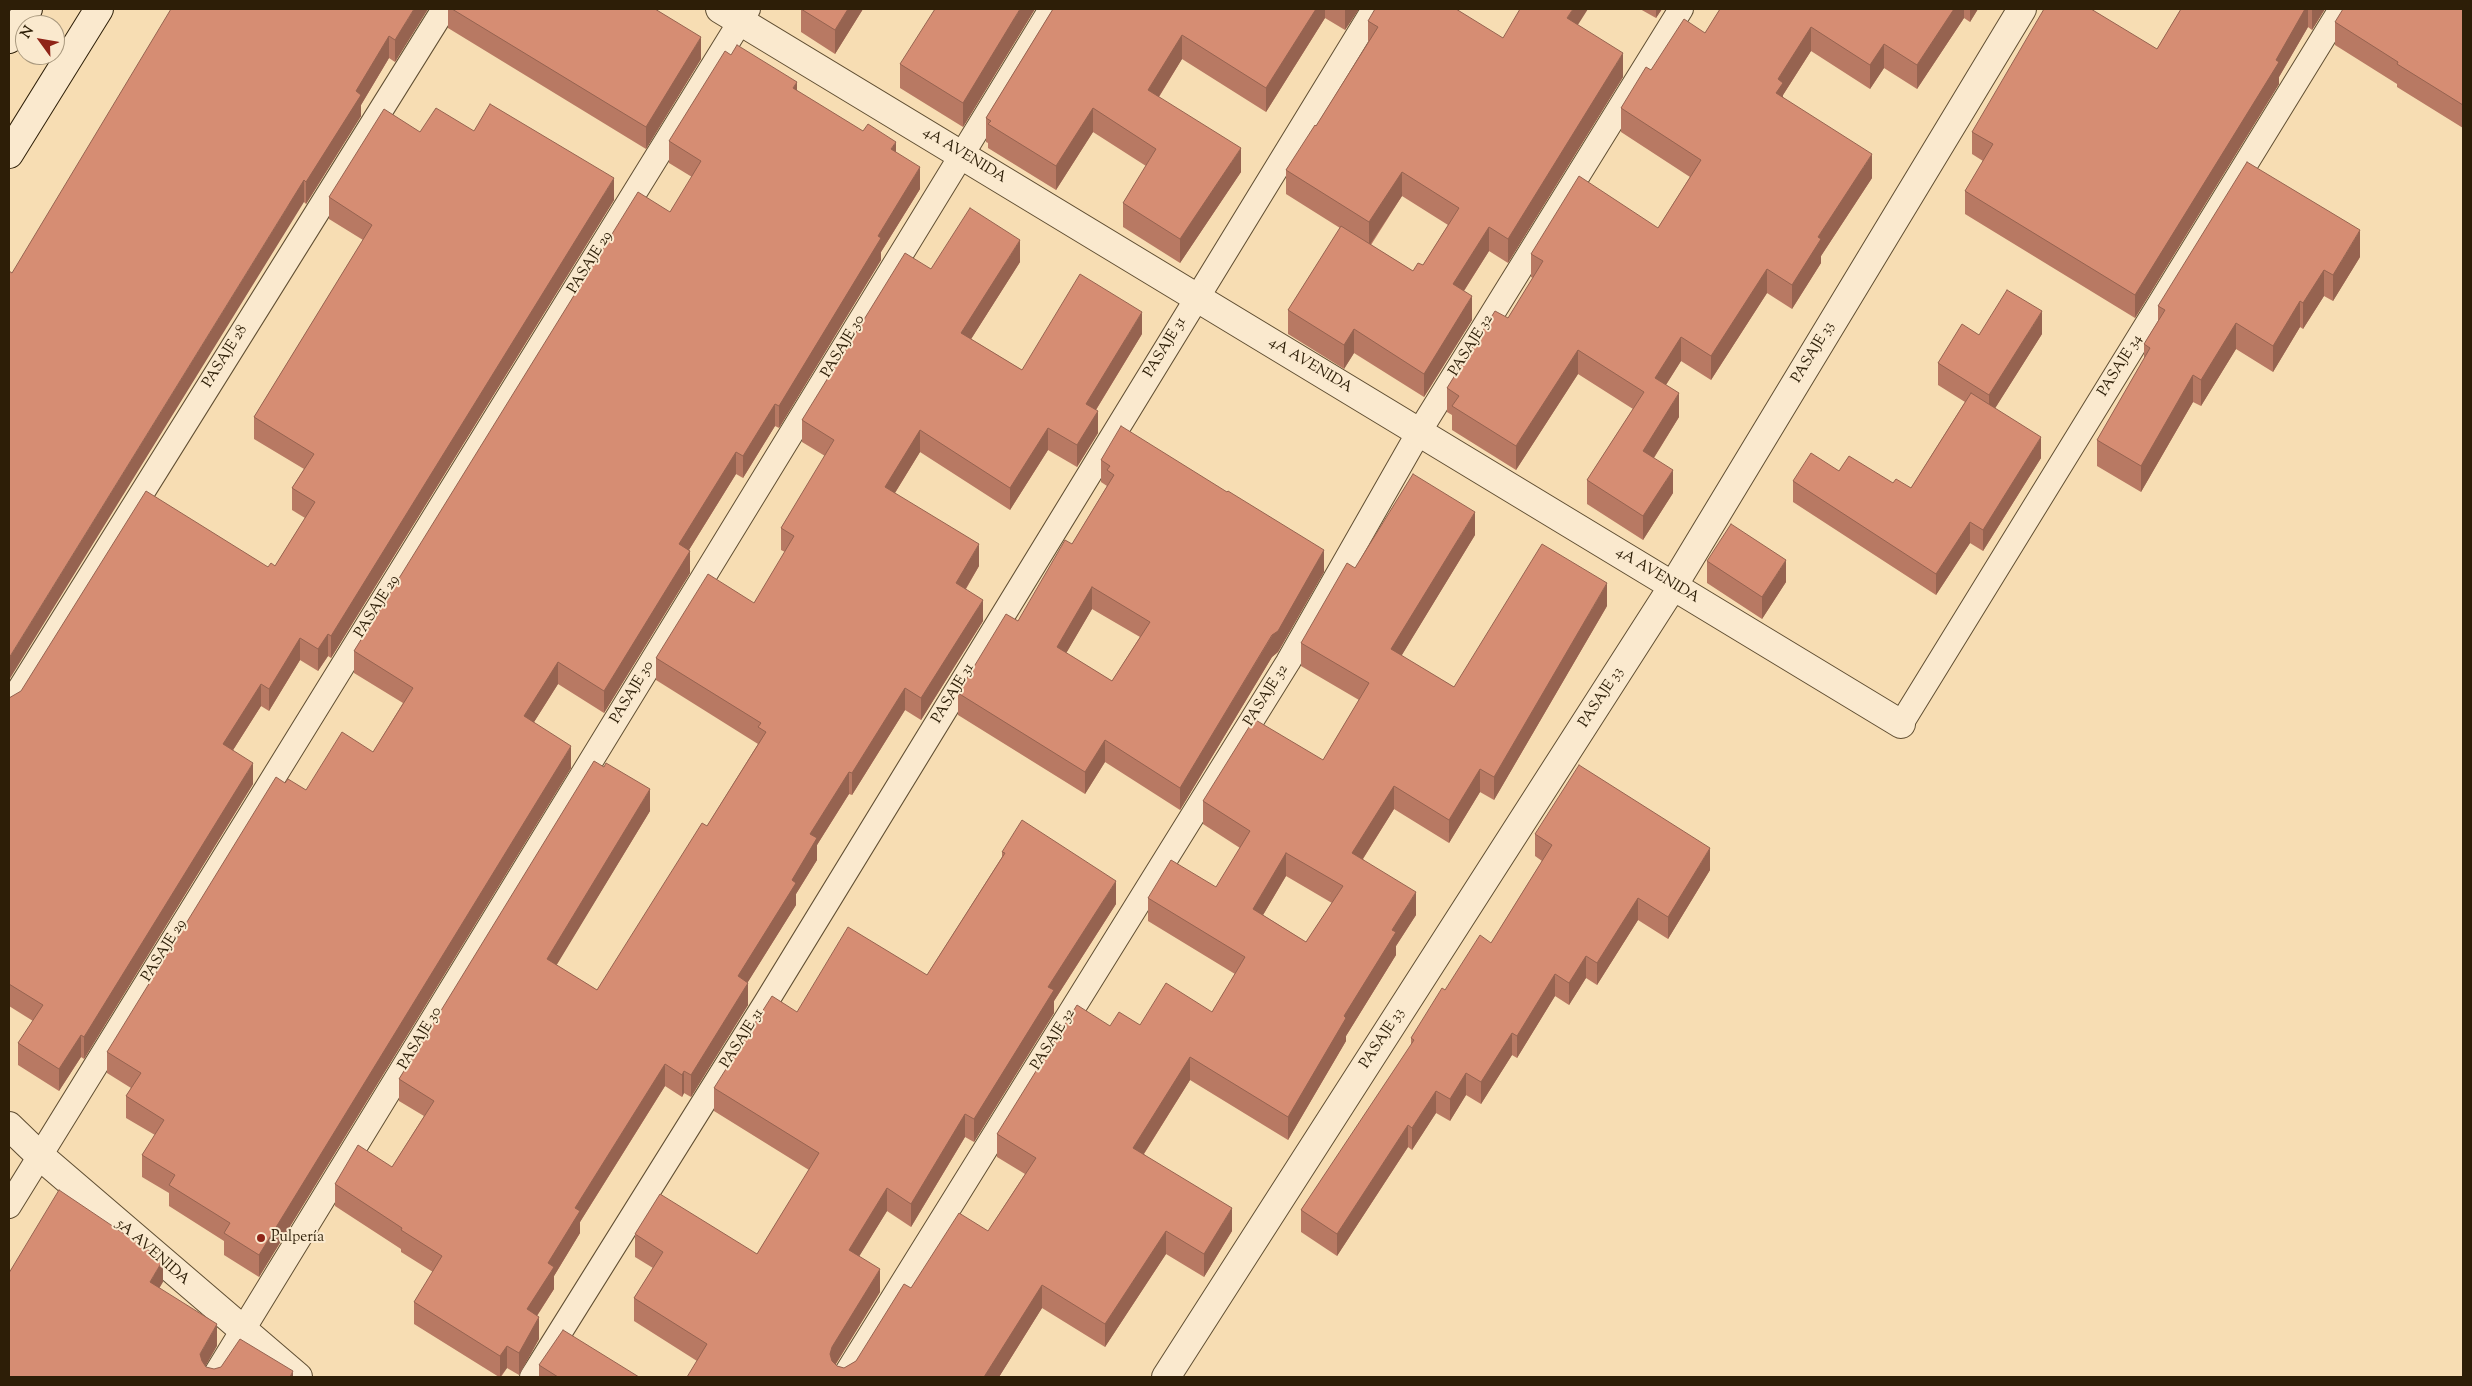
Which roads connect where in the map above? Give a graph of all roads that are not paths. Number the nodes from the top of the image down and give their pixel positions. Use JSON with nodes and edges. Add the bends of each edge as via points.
{"nodes":[{"id":1,"x":28,"y":9,"type":"edge"},
{"id":2,"x":99,"y":9,"type":"edge"},
{"id":3,"x":444,"y":9,"type":"edge"},
{"id":4,"x":1051,"y":9,"type":"edge"},
{"id":5,"x":1374,"y":9,"type":"edge"},
{"id":6,"x":1681,"y":9,"type":"edge"},
{"id":7,"x":2022,"y":9,"type":"edge"},
{"id":8,"x":2341,"y":9,"type":"edge"},
{"id":9,"x":736,"y":13,"type":"edge"},
{"id":10,"x":9,"y":39,"type":"edge"},
{"id":11,"x":9,"y":154,"type":"edge"},
{"id":12,"x":962,"y":155,"type":"junction"},
{"id":13,"x":1197,"y":298,"type":"junction"},
{"id":14,"x":1419,"y":432,"type":"junction"},
{"id":15,"x":1673,"y":586,"type":"junction"},
{"id":16,"x":9,"y":706,"type":"edge"},
{"id":17,"x":1901,"y":724,"type":"joint"},
{"id":18,"x":9,"y":1126,"type":"edge"},
{"id":19,"x":39,"y":1155,"type":"junction"},
{"id":20,"x":9,"y":1206,"type":"edge"},
{"id":21,"x":243,"y":1330,"type":"junction"},
{"id":22,"x":214,"y":1377,"type":"edge"},
{"id":23,"x":298,"y":1377,"type":"edge"},
{"id":24,"x":532,"y":1377,"type":"edge"},
{"id":25,"x":844,"y":1377,"type":"edge"},
{"id":26,"x":1166,"y":1377,"type":"edge"}],
"edges":[{"from":1,"to":10,"type":"street"},
{"from":2,"to":11,"type":"street"},
{"from":3,"to":16,"type":"lane","name":"PASAJE 28"},
{"from":4,"to":12,"type":"lane","name":"PASAJE 30"},
{"from":5,"to":13,"type":"lane","name":"PASAJE 31"},
{"from":6,"to":14,"type":"lane","name":"PASAJE 32"},
{"from":7,"to":15,"type":"street","name":"PASAJE 33"},
{"from":8,"to":17,"type":"lane","name":"PASAJE 34"},
{"from":9,"to":12,"type":"street","name":"4A AVENIDA"},
{"from":9,"to":19,"type":"lane","name":"PASAJE 29"},
{"from":12,"to":13,"type":"street","name":"4A AVENIDA"},
{"from":12,"to":21,"type":"lane","name":"PASAJE 30"},
{"from":13,"to":14,"type":"street","name":"4A AVENIDA"},
{"from":13,"to":24,"type":"lane","name":"PASAJE 31"},
{"from":14,"to":15,"type":"street","name":"4A AVENIDA"},
{"from":14,"to":25,"type":"lane","name":"PASAJE 32","via":[[1288,662]]},
{"from":15,"to":17,"type":"street","name":"4A AVENIDA"},
{"from":15,"to":26,"type":"street","name":"PASAJE 33"},
{"from":18,"to":19,"type":"street","name":"5A AVENIDA"},
{"from":19,"to":20,"type":"lane","name":"PASAJE 29"},
{"from":19,"to":21,"type":"street","name":"5A AVENIDA"},
{"from":21,"to":22,"type":"lane","name":"PASAJE 30"},
{"from":21,"to":23,"type":"street","name":"5A AVENIDA"}]}
